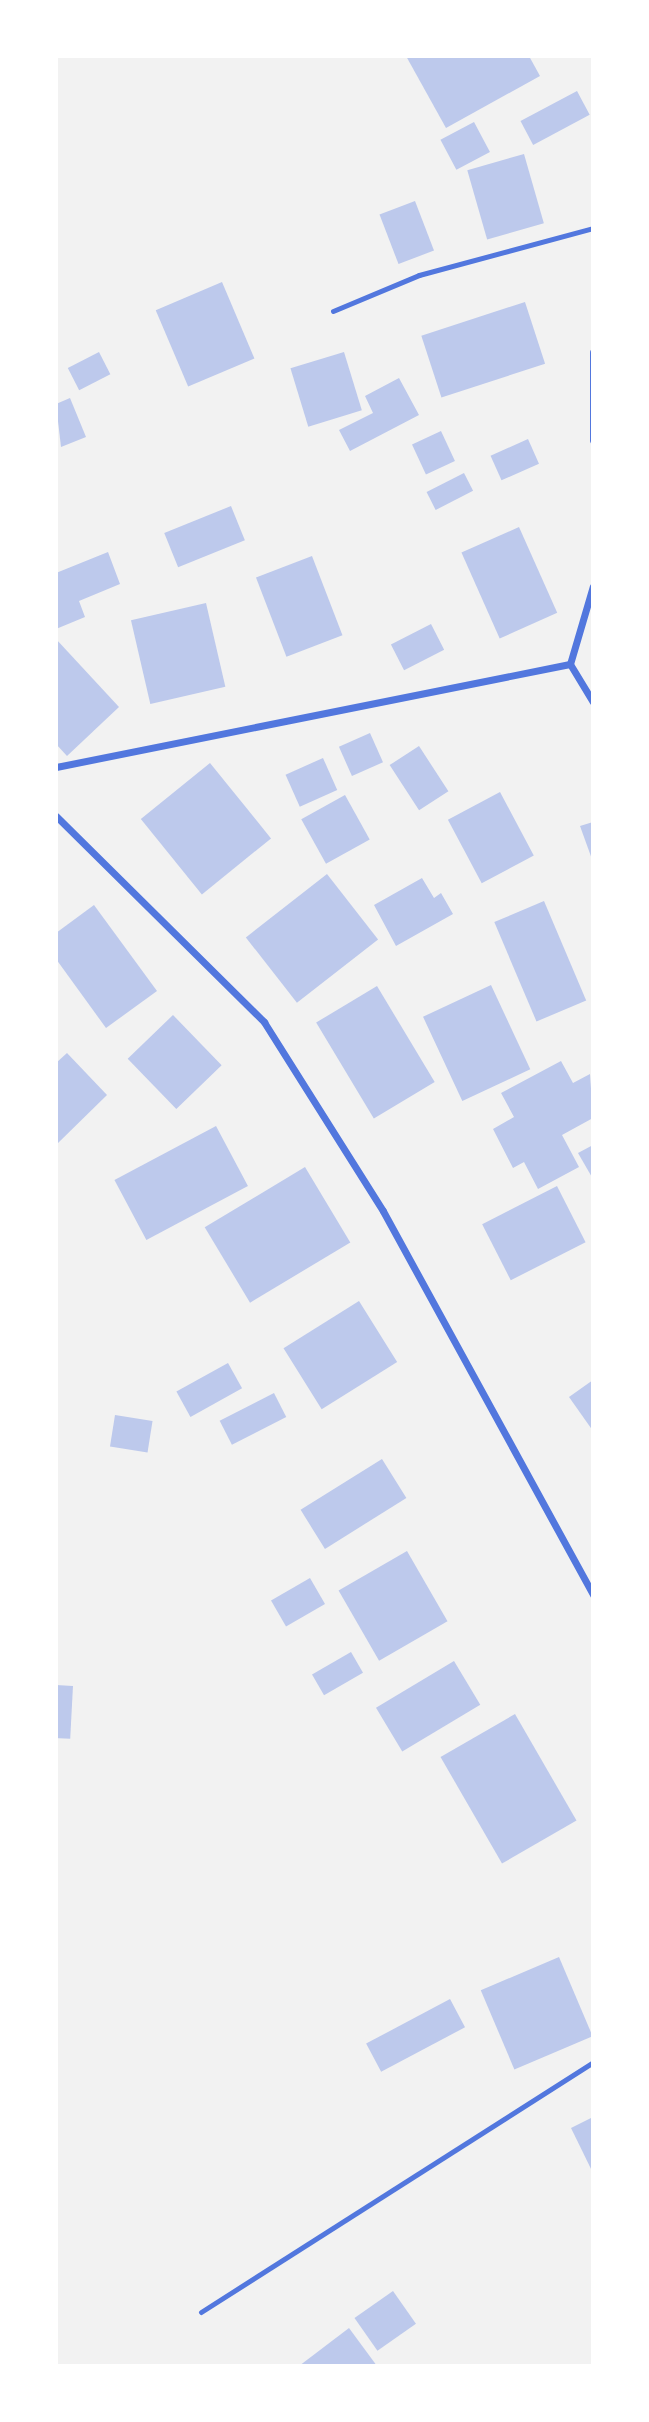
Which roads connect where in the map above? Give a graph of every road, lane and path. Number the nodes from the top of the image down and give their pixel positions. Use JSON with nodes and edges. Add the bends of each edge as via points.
{"nodes":[{"id":1,"x":593,"y":228,"type":"edge"},
{"id":2,"x":333,"y":311,"type":"dead end"},
{"id":3,"x":593,"y":352,"type":"edge"},
{"id":4,"x":593,"y":440,"type":"edge"},
{"id":5,"x":593,"y":586,"type":"edge"},
{"id":6,"x":570,"y":664,"type":"junction"},
{"id":7,"x":593,"y":702,"type":"edge"},
{"id":8,"x":56,"y":767,"type":"edge"},
{"id":9,"x":56,"y":816,"type":"edge"},
{"id":10,"x":593,"y":1595,"type":"edge"},
{"id":11,"x":593,"y":2062,"type":"edge"},
{"id":12,"x":201,"y":2312,"type":"dead end"}],
"edges":[{"from":1,"to":2,"type":"lane","via":[[495,251]]},
{"from":3,"to":4,"type":"street"},
{"from":5,"to":6,"type":"street"},
{"from":6,"to":7,"type":"street"},
{"from":6,"to":8,"type":"street"},
{"from":9,"to":10,"type":"street","via":[[264,1022],[383,1211]]},
{"from":11,"to":12,"type":"lane"}]}
